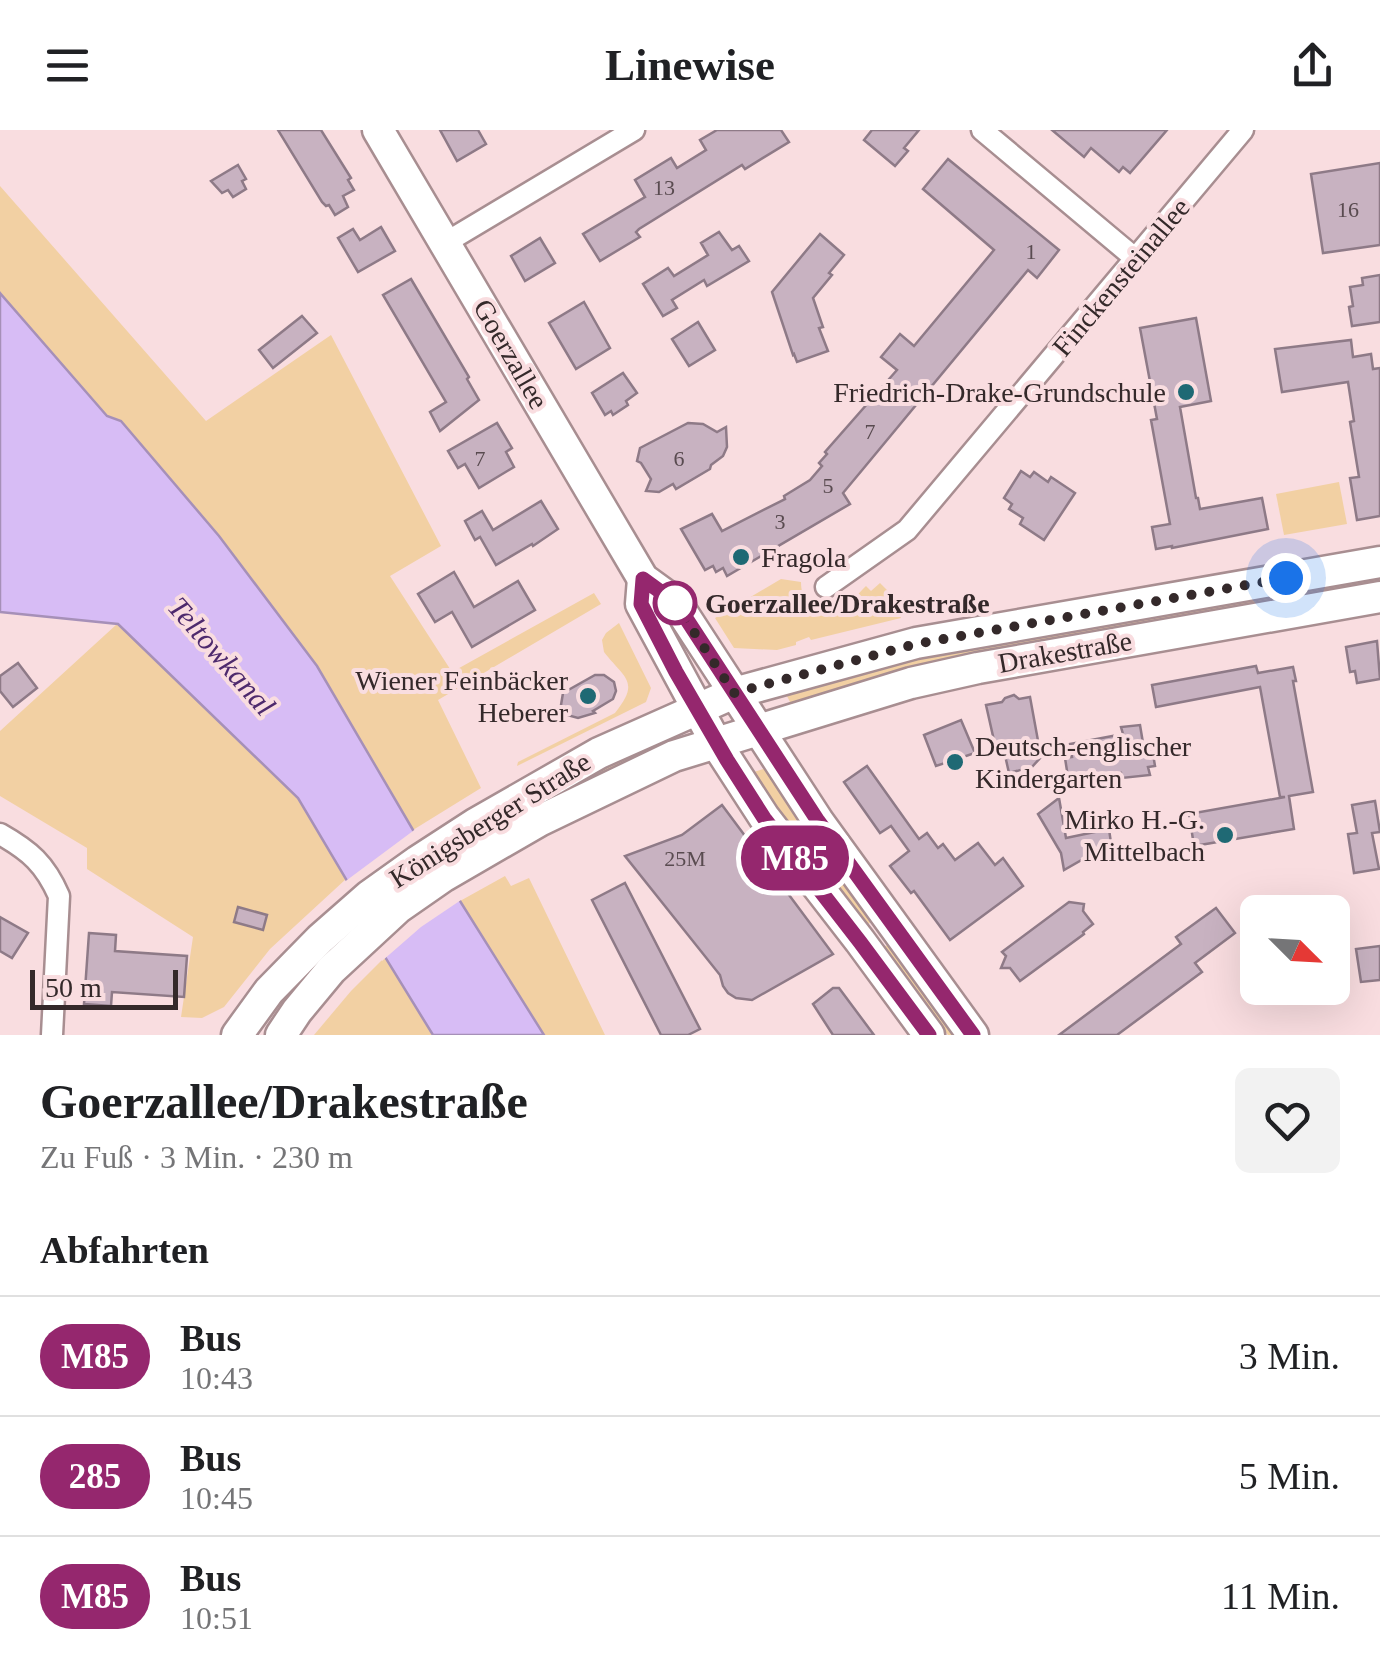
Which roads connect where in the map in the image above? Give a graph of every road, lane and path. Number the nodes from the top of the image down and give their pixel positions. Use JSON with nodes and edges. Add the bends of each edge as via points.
{"nodes":[{"id":1,"x":378,"y":130,"type":"edge"},
{"id":2,"x":634,"y":130,"type":"edge"},
{"id":3,"x":982,"y":130,"type":"edge"},
{"id":4,"x":1243,"y":130,"type":"edge"},
{"id":5,"x":446,"y":244,"type":"junction"},
{"id":6,"x":1136,"y":259,"type":"junction"},
{"id":7,"x":1380,"y":562,"type":"edge"},
{"id":8,"x":643,"y":579,"type":"junction"},
{"id":9,"x":826,"y":588,"type":"dead end"},
{"id":10,"x":1380,"y":597,"type":"edge"},
{"id":11,"x":734,"y":693,"type":"junction"},
{"id":12,"x":697,"y":708,"type":"junction"},
{"id":13,"x":756,"y":730,"type":"junction"},
{"id":14,"x":716,"y":742,"type":"junction"},
{"id":15,"x":0,"y":834,"type":"edge"},
{"id":16,"x":483,"y":836,"type":"junction"},
{"id":17,"x":52,"y":1035,"type":"edge"},
{"id":18,"x":236,"y":1035,"type":"edge"},
{"id":19,"x":281,"y":1035,"type":"edge"},
{"id":20,"x":929,"y":1035,"type":"edge"},
{"id":21,"x":973,"y":1035,"type":"edge"}],
"edges":[{"from":1,"to":5,"type":"main road","name":"Goerzallee"},
{"from":2,"to":5,"type":"street"},
{"from":3,"to":6,"type":"street"},
{"from":4,"to":6,"type":"street","name":"Finckensteinallee"},
{"from":5,"to":8,"type":"main road","name":"Goerzallee"},
{"from":6,"to":9,"type":"street","name":"Finckensteinallee","via":[[906,530]]},
{"from":7,"to":11,"type":"main road","name":"Drakestraße","via":[[916,644]]},
{"from":8,"to":11,"type":"main road","name":"Goerzallee","via":[[676,603]]},
{"from":8,"to":12,"type":"main road","name":"Goerzallee","via":[[641,604]]},
{"from":10,"to":13,"type":"main road","name":"Drakestraße","via":[[910,682]]},
{"from":11,"to":12,"type":"main road","name":"Königsberger Straße"},
{"from":11,"to":13,"type":"main road","name":"Goerzallee"},
{"from":12,"to":14,"type":"main road","name":"Goerzallee"},
{"from":12,"to":16,"type":"main road","name":"Königsberger Straße","via":[[600,753]]},
{"from":13,"to":14,"type":"main road","name":"Königsberger Straße"},
{"from":13,"to":21,"type":"main road","name":"Goerzallee"},
{"from":14,"to":16,"type":"main road","name":"Königsberger Straße","via":[[557,813]]},
{"from":14,"to":20,"type":"main road","name":"Goerzallee","via":[[764,818]]},
{"from":15,"to":17,"type":"street","via":[[34,857],[60,896]]},
{"from":16,"to":18,"type":"main road","name":"Königsberger Straße","via":[[369,896],[269,992]]},
{"from":16,"to":19,"type":"main road","name":"Königsberger Straße","via":[[336,966]]}]}
